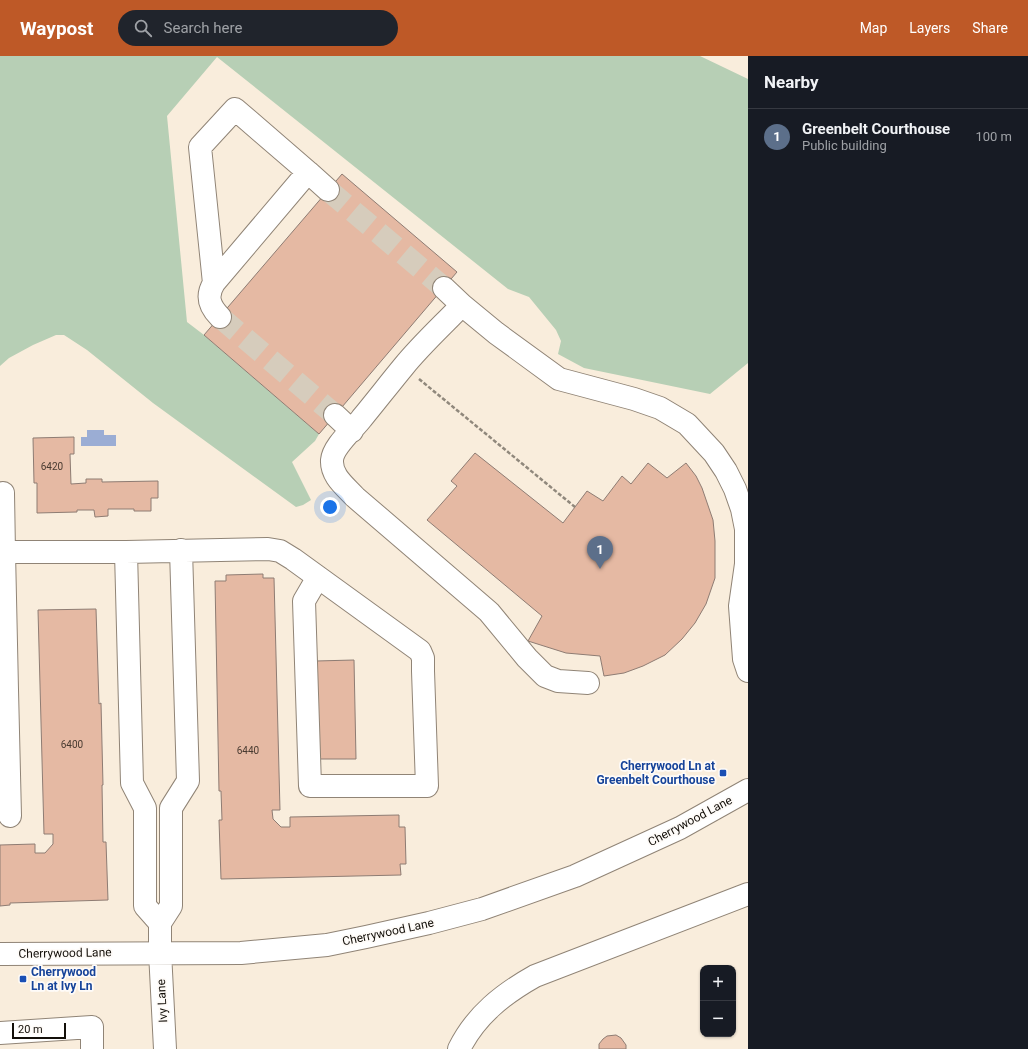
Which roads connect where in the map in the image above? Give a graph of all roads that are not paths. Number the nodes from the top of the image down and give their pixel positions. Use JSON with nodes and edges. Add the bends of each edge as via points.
{"nodes":[{"id":1,"x":308,"y":172,"type":"junction"},
{"id":2,"x":328,"y":190,"type":"tunnel mouth"},
{"id":3,"x":214,"y":283,"type":"junction"},
{"id":4,"x":444,"y":288,"type":"tunnel mouth"},
{"id":5,"x":462,"y":305,"type":"junction"},
{"id":6,"x":220,"y":317,"type":"tunnel mouth"},
{"id":7,"x":335,"y":415,"type":"tunnel mouth"},
{"id":8,"x":352,"y":431,"type":"junction"},
{"id":9,"x":3,"y":493,"type":"dead end"},
{"id":10,"x":181,"y":550,"type":"junction"},
{"id":11,"x":4,"y":552,"type":"junction"},
{"id":12,"x":126,"y":552,"type":"junction"},
{"id":13,"x":318,"y":577,"type":"junction"},
{"id":14,"x":745,"y":631,"type":"edge"},
{"id":15,"x":748,"y":671,"type":"edge"},
{"id":16,"x":588,"y":683,"type":"dead end"},
{"id":17,"x":4,"y":690,"type":"edge"},
{"id":18,"x":748,"y":790,"type":"edge"},
{"id":19,"x":145,"y":808,"type":"junction"},
{"id":20,"x":171,"y":808,"type":"junction"},
{"id":21,"x":10,"y":816,"type":"dead end"},
{"id":22,"x":748,"y":894,"type":"edge"},
{"id":23,"x":160,"y":923,"type":"junction"},
{"id":24,"x":160,"y":952,"type":"junction"},
{"id":25,"x":0,"y":954,"type":"edge"},
{"id":26,"x":0,"y":1033,"type":"edge"},
{"id":27,"x":92,"y":1049,"type":"edge"},
{"id":28,"x":165,"y":1049,"type":"edge"},
{"id":29,"x":459,"y":1049,"type":"edge"}],
"edges":[{"from":1,"to":2,"type":"street"},
{"from":1,"to":3,"type":"street"},
{"from":1,"to":3,"type":"street","via":[[235,109],[200,147]]},
{"from":3,"to":6,"type":"street","via":[[209,293],[209,302]]},
{"from":4,"to":5,"type":"street"},
{"from":5,"to":8,"type":"street","via":[[404,366]]},
{"from":5,"to":14,"type":"street","via":[[559,379],[660,408],[687,424],[706,444],[726,471],[742,509],[746,529],[746,564],[740,606]]},
{"from":7,"to":8,"type":"street"},
{"from":8,"to":16,"type":"street","via":[[334,454],[332,460],[336,477],[355,497],[489,612],[545,676],[558,681]]},
{"from":9,"to":11,"type":"street"},
{"from":10,"to":12,"type":"street"},
{"from":10,"to":13,"type":"street","via":[[280,551]]},
{"from":10,"to":20,"type":"street","via":[[188,781]]},
{"from":11,"to":12,"type":"street"},
{"from":11,"to":17,"type":"street"},
{"from":12,"to":19,"type":"street","via":[[132,783]]},
{"from":13,"to":13,"type":"street","via":[[420,651],[423,658],[427,786],[310,786],[304,601]]},
{"from":14,"to":15,"type":"street","via":[[744,659]]},
{"from":17,"to":21,"type":"street"},
{"from":18,"to":24,"type":"street","name":"Cherrywood Lane","via":[[680,828],[623,855],[575,876],[482,909],[327,945],[241,953]]},
{"from":19,"to":20,"type":"street"},
{"from":19,"to":23,"type":"street","via":[[145,906]]},
{"from":20,"to":23,"type":"street","via":[[171,906]]},
{"from":22,"to":29,"type":"street","via":[[535,976],[513,988],[481,1017]]},
{"from":23,"to":24,"type":"street","name":"Ivy Lane"},
{"from":24,"to":25,"type":"street","name":"Cherrywood Lane"},
{"from":24,"to":28,"type":"street","name":"Ivy Lane"},
{"from":26,"to":27,"type":"street","via":[[92,1027]]}]}
